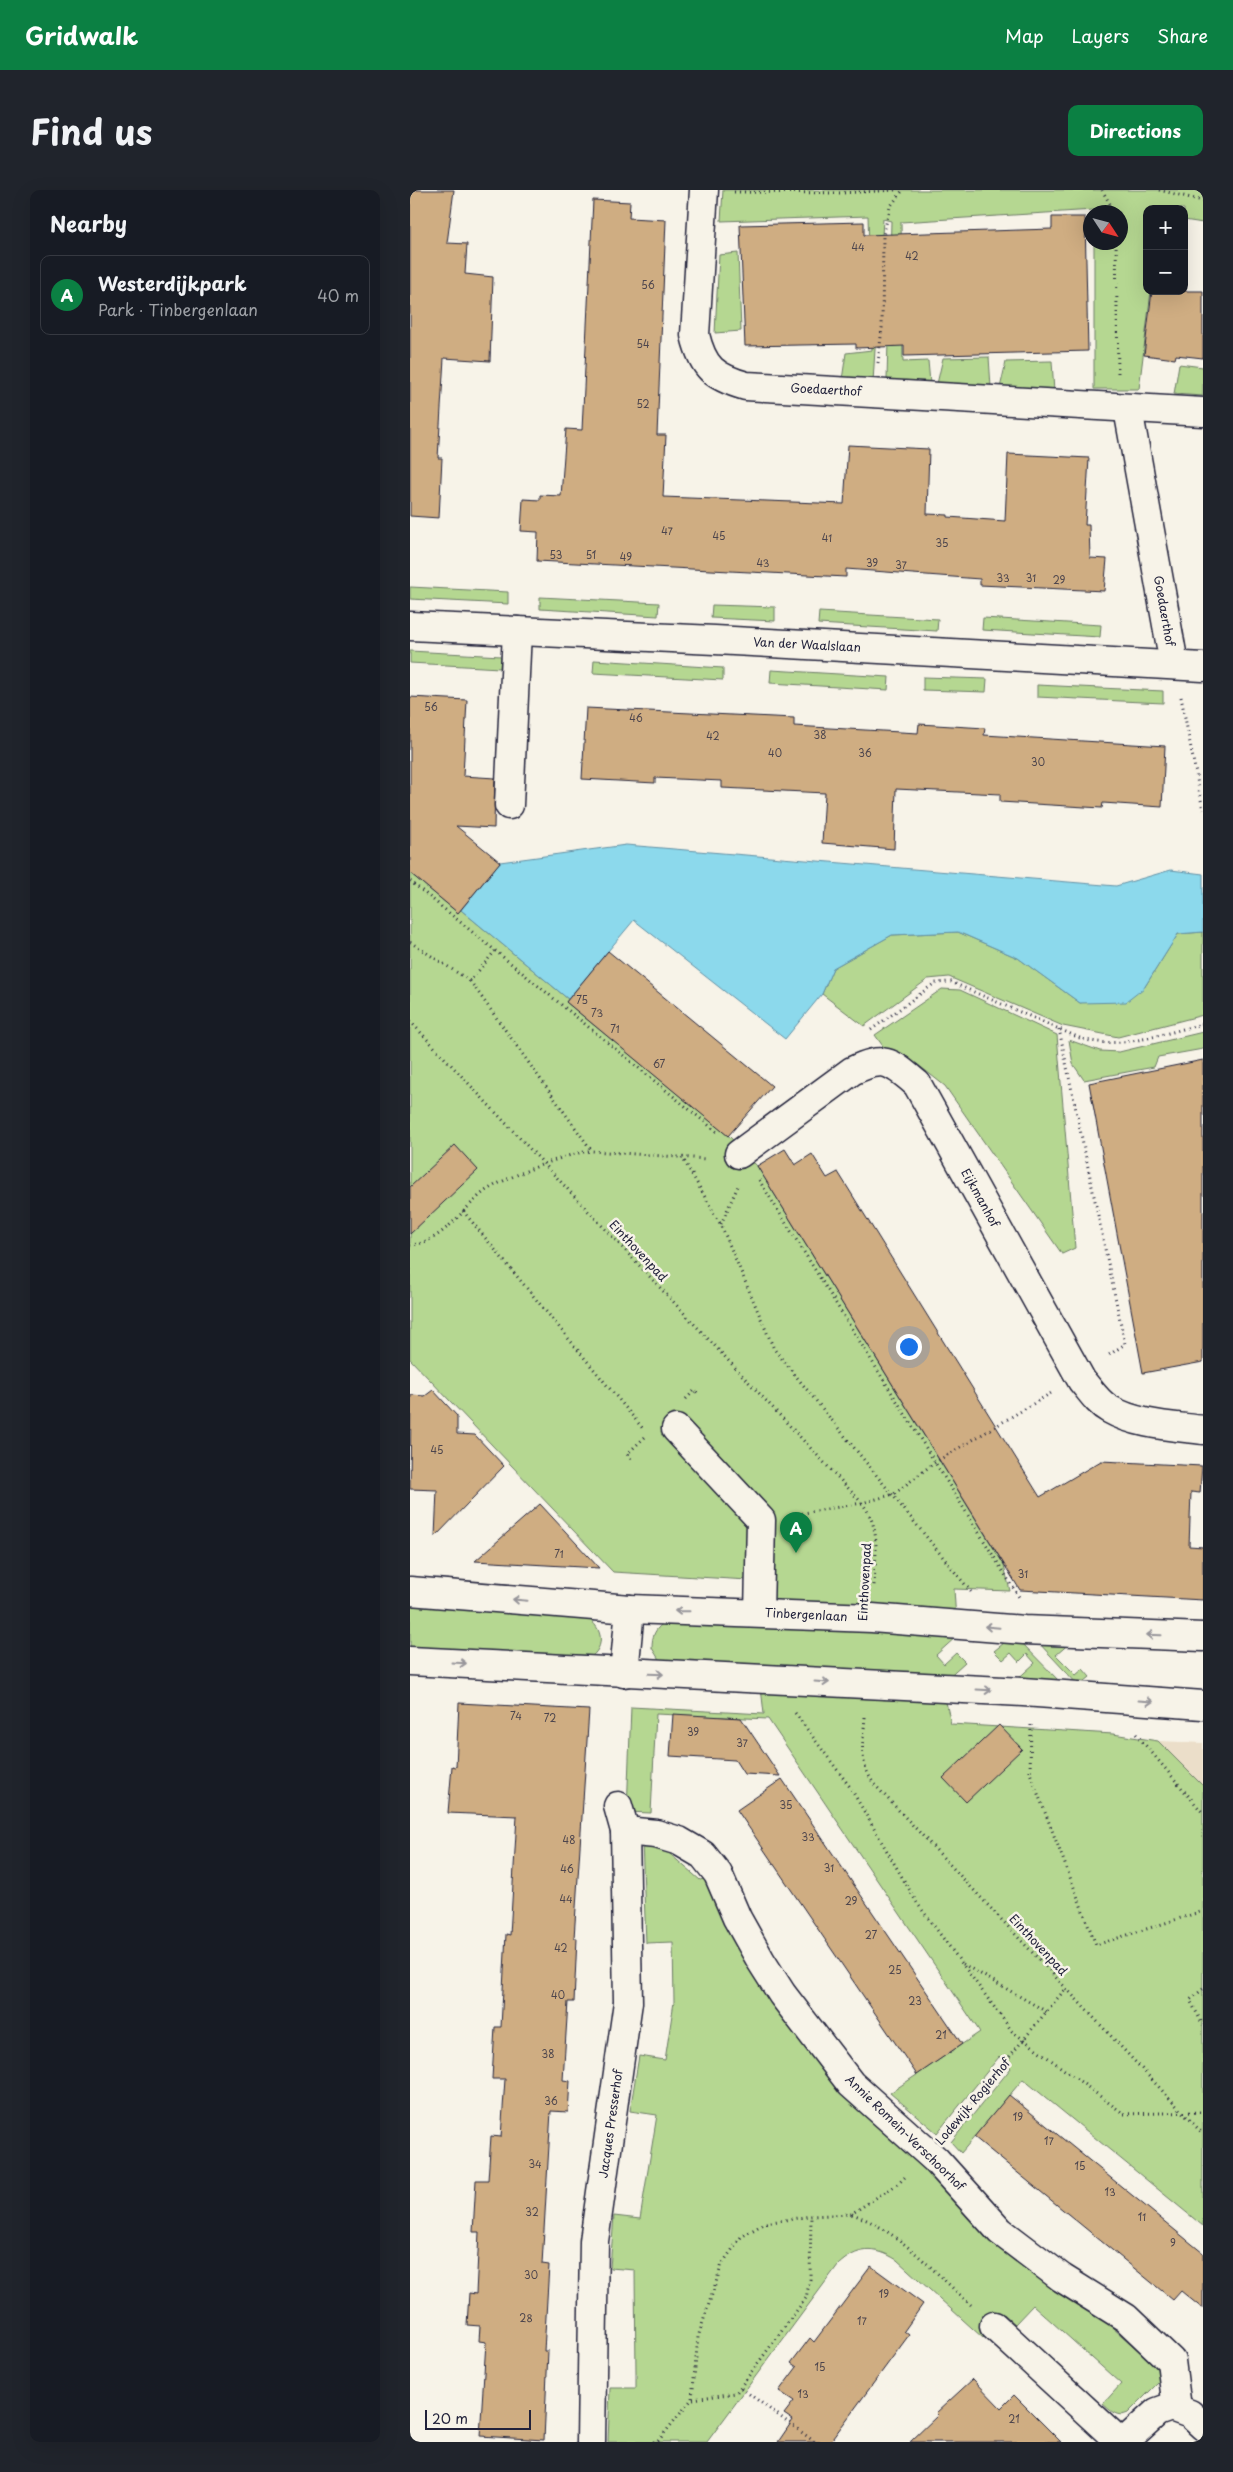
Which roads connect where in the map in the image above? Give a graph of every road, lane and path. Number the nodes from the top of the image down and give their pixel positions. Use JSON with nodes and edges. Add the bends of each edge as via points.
{"nodes":[{"id":1,"x":896,"y":190,"type":"edge"},
{"id":2,"x":903,"y":190,"type":"edge"},
{"id":3,"x":1102,"y":190,"type":"edge"},
{"id":4,"x":1159,"y":190,"type":"edge"},
{"id":5,"x":704,"y":191,"type":"edge"},
{"id":6,"x":1203,"y":201,"type":"edge"},
{"id":7,"x":1110,"y":205,"type":"edge"},
{"id":8,"x":1116,"y":250,"type":"edge"},
{"id":9,"x":875,"y":393,"type":"junction"},
{"id":10,"x":1123,"y":408,"type":"junction"},
{"id":11,"x":1203,"y":412,"type":"edge"},
{"id":12,"x":410,"y":626,"type":"edge"},
{"id":13,"x":517,"y":631,"type":"junction"},
{"id":14,"x":1174,"y":664,"type":"junction"},
{"id":15,"x":1203,"y":667,"type":"edge"},
{"id":16,"x":509,"y":804,"type":"dead end"},
{"id":17,"x":1203,"y":810,"type":"edge"},
{"id":18,"x":410,"y":881,"type":"edge"},
{"id":19,"x":410,"y":942,"type":"edge"},
{"id":20,"x":495,"y":950,"type":"junction"},
{"id":21,"x":470,"y":981,"type":"junction"},
{"id":22,"x":410,"y":1021,"type":"edge"},
{"id":23,"x":1203,"y":1024,"type":"edge"},
{"id":24,"x":1059,"y":1029,"type":"junction"},
{"id":25,"x":852,"y":1071,"type":"junction"},
{"id":26,"x":592,"y":1150,"type":"junction"},
{"id":27,"x":682,"y":1157,"type":"junction"},
{"id":28,"x":742,"y":1158,"type":"junction"},
{"id":29,"x":712,"y":1159,"type":"dead end"},
{"id":30,"x":545,"y":1164,"type":"junction"},
{"id":31,"x":463,"y":1211,"type":"junction"},
{"id":32,"x":721,"y":1225,"type":"junction"},
{"id":33,"x":410,"y":1245,"type":"edge"},
{"id":34,"x":1080,"y":1375,"type":"junction"},
{"id":35,"x":676,"y":1429,"type":"dead end"},
{"id":36,"x":1203,"y":1430,"type":"edge"},
{"id":37,"x":648,"y":1434,"type":"dead end"},
{"id":38,"x":934,"y":1463,"type":"junction"},
{"id":39,"x":894,"y":1494,"type":"junction"},
{"id":40,"x":862,"y":1503,"type":"junction"},
{"id":41,"x":762,"y":1520,"type":"junction"},
{"id":42,"x":410,"y":1591,"type":"edge"},
{"id":43,"x":974,"y":1596,"type":"dead end"},
{"id":44,"x":630,"y":1610,"type":"junction"},
{"id":45,"x":759,"y":1613,"type":"junction"},
{"id":46,"x":872,"y":1618,"type":"junction"},
{"id":47,"x":1024,"y":1630,"type":"junction"},
{"id":48,"x":1203,"y":1637,"type":"edge"},
{"id":49,"x":410,"y":1660,"type":"edge"},
{"id":50,"x":624,"y":1673,"type":"junction"},
{"id":51,"x":868,"y":1685,"type":"junction"},
{"id":52,"x":1203,"y":1705,"type":"edge"},
{"id":53,"x":792,"y":1708,"type":"dead end"},
{"id":54,"x":1032,"y":1716,"type":"dead end"},
{"id":55,"x":622,"y":1818,"type":"joint"},
{"id":56,"x":1203,"y":1911,"type":"edge"},
{"id":57,"x":962,"y":1963,"type":"junction"},
{"id":58,"x":1066,"y":1988,"type":"junction"},
{"id":59,"x":1203,"y":1989,"type":"edge"},
{"id":60,"x":1047,"y":2012,"type":"junction"},
{"id":61,"x":1203,"y":2025,"type":"edge"},
{"id":62,"x":1024,"y":2040,"type":"junction"},
{"id":63,"x":1181,"y":2111,"type":"junction"},
{"id":64,"x":1203,"y":2112,"type":"edge"},
{"id":65,"x":1203,"y":2134,"type":"edge"},
{"id":66,"x":929,"y":2154,"type":"junction"},
{"id":67,"x":851,"y":2214,"type":"junction"},
{"id":68,"x":811,"y":2216,"type":"junction"},
{"id":69,"x":994,"y":2326,"type":"joint"},
{"id":70,"x":741,"y":2388,"type":"junction"},
{"id":71,"x":692,"y":2400,"type":"junction"},
{"id":72,"x":1177,"y":2408,"type":"junction"},
{"id":73,"x":1203,"y":2426,"type":"edge"},
{"id":74,"x":591,"y":2442,"type":"edge"},
{"id":75,"x":653,"y":2442,"type":"edge"},
{"id":76,"x":658,"y":2442,"type":"edge"},
{"id":77,"x":814,"y":2442,"type":"edge"},
{"id":78,"x":1120,"y":2442,"type":"edge"},
{"id":79,"x":1124,"y":2442,"type":"edge"}],
"edges":[{"from":1,"to":5,"type":"path","via":[[842,193]]},
{"from":2,"to":9,"type":"path","via":[[890,207],[883,236],[882,328]]},
{"from":3,"to":7,"type":"path"},
{"from":4,"to":6,"type":"path"},
{"from":5,"to":9,"type":"street","name":"Goedaerthof","via":[[695,335],[700,354],[709,368],[724,379],[746,386]]},
{"from":8,"to":10,"type":"path"},
{"from":9,"to":10,"type":"street","name":"Goedaerthof"},
{"from":10,"to":11,"type":"street","name":"Goedaerthof"},
{"from":10,"to":14,"type":"street","name":"Goedaerthof"},
{"from":12,"to":13,"type":"street","name":"Van der Waalslaan"},
{"from":13,"to":14,"type":"street","name":"Van der Waalslaan"},
{"from":13,"to":16,"type":"street"},
{"from":14,"to":15,"type":"street","name":"Van der Waalslaan"},
{"from":14,"to":17,"type":"path"},
{"from":18,"to":20,"type":"path"},
{"from":19,"to":21,"type":"path"},
{"from":20,"to":21,"type":"path"},
{"from":20,"to":28,"type":"path","via":[[725,1139]]},
{"from":21,"to":26,"type":"path"},
{"from":22,"to":30,"type":"path","name":"Einthovenpad"},
{"from":23,"to":24,"type":"path","via":[[1119,1043],[1100,1044]]},
{"from":24,"to":25,"type":"path","via":[[951,982],[935,983],[873,1028],[853,1049]]},
{"from":24,"to":34,"type":"path","via":[[1125,1344]]},
{"from":25,"to":28,"type":"street","name":"Eijkmanhof"},
{"from":25,"to":34,"type":"street","name":"Eijkmanhof","via":[[871,1062],[886,1063],[917,1084]]},
{"from":26,"to":27,"type":"path"},
{"from":26,"to":30,"type":"path","via":[[569,1154]]},
{"from":27,"to":29,"type":"path"},
{"from":27,"to":32,"type":"path"},
{"from":28,"to":32,"type":"path"},
{"from":28,"to":38,"type":"path","via":[[758,1178]]},
{"from":30,"to":31,"type":"path","via":[[484,1192]]},
{"from":30,"to":40,"type":"path","name":"Einthovenpad"},
{"from":31,"to":33,"type":"path","via":[[434,1238]]},
{"from":31,"to":37,"type":"path"},
{"from":32,"to":39,"type":"path","via":[[774,1349]]},
{"from":34,"to":36,"type":"street","name":"Eijkmanhof","via":[[1096,1398],[1126,1417]]},
{"from":34,"to":38,"type":"path"},
{"from":35,"to":41,"type":"street"},
{"from":38,"to":39,"type":"path"},
{"from":38,"to":47,"type":"path","via":[[1025,1605]]},
{"from":39,"to":40,"type":"path"},
{"from":39,"to":43,"type":"path"},
{"from":40,"to":41,"type":"path"},
{"from":40,"to":46,"type":"path","name":"Einthovenpad","via":[[872,1518],[875,1531]]},
{"from":41,"to":45,"type":"street"},
{"from":44,"to":42,"type":"street","name":"Tinbergenlaan","one_way":true},
{"from":45,"to":44,"type":"street","name":"Tinbergenlaan","one_way":true},
{"from":44,"to":50,"type":"street"},
{"from":45,"to":46,"type":"street","name":"Tinbergenlaan"},
{"from":47,"to":46,"type":"street","name":"Tinbergenlaan","one_way":true},
{"from":48,"to":47,"type":"street","name":"Tinbergenlaan","one_way":true},
{"from":49,"to":50,"type":"street","one_way":true},
{"from":50,"to":51,"type":"street","one_way":true},
{"from":51,"to":52,"type":"street","one_way":true},
{"from":51,"to":58,"type":"path","name":"Einthovenpad","via":[[862,1759],[870,1778]]},
{"from":53,"to":57,"type":"path","via":[[850,1787],[918,1903]]},
{"from":54,"to":56,"type":"path","via":[[1030,1773],[1096,1945]]},
{"from":55,"to":66,"type":"street","name":"Annie Romein-Verschoorhof","via":[[680,1841],[703,1855],[718,1874],[761,1961],[795,2012],[851,2084]]},
{"from":55,"to":74,"type":"street","name":"Jacques Presserhof","via":[[628,2002],[594,2241]]},
{"from":57,"to":60,"type":"path"},
{"from":57,"to":62,"type":"path","via":[[1012,2031]]},
{"from":58,"to":60,"type":"path","name":"Lodewijk Rogierhof"},
{"from":58,"to":63,"type":"path","name":"Einthovenpad"},
{"from":59,"to":61,"type":"path","via":[[1190,2000]]},
{"from":60,"to":62,"type":"path","name":"Lodewijk Rogierhof"},
{"from":62,"to":63,"type":"path","via":[[1124,2114]]},
{"from":62,"to":66,"type":"path","name":"Lodewijk Rogierhof"},
{"from":63,"to":64,"type":"path"},
{"from":63,"to":65,"type":"path","name":"Einthovenpad"},
{"from":66,"to":67,"type":"path","name":"Lodewijk Rogierhof","via":[[899,2184]]},
{"from":66,"to":72,"type":"street","name":"Annie Romein-Verschoorhof","via":[[955,2178],[1000,2231],[1062,2278],[1126,2318],[1171,2361]]},
{"from":67,"to":68,"type":"path","name":"Lodewijk Rogierhof"},
{"from":67,"to":69,"type":"path","via":[[866,2219],[895,2238]]},
{"from":68,"to":70,"type":"path","via":[[810,2279],[806,2298]]},
{"from":68,"to":71,"type":"path","name":"Lodewijk Rogierhof","via":[[766,2222],[741,2237],[722,2264],[698,2337]]},
{"from":69,"to":78,"type":"street"},
{"from":70,"to":71,"type":"path","via":[[736,2392]]},
{"from":70,"to":77,"type":"path"},
{"from":71,"to":76,"type":"path"},
{"from":72,"to":73,"type":"street"},
{"from":72,"to":79,"type":"street","via":[[1157,2412]]},
{"from":75,"to":76,"type":"path"}]}
